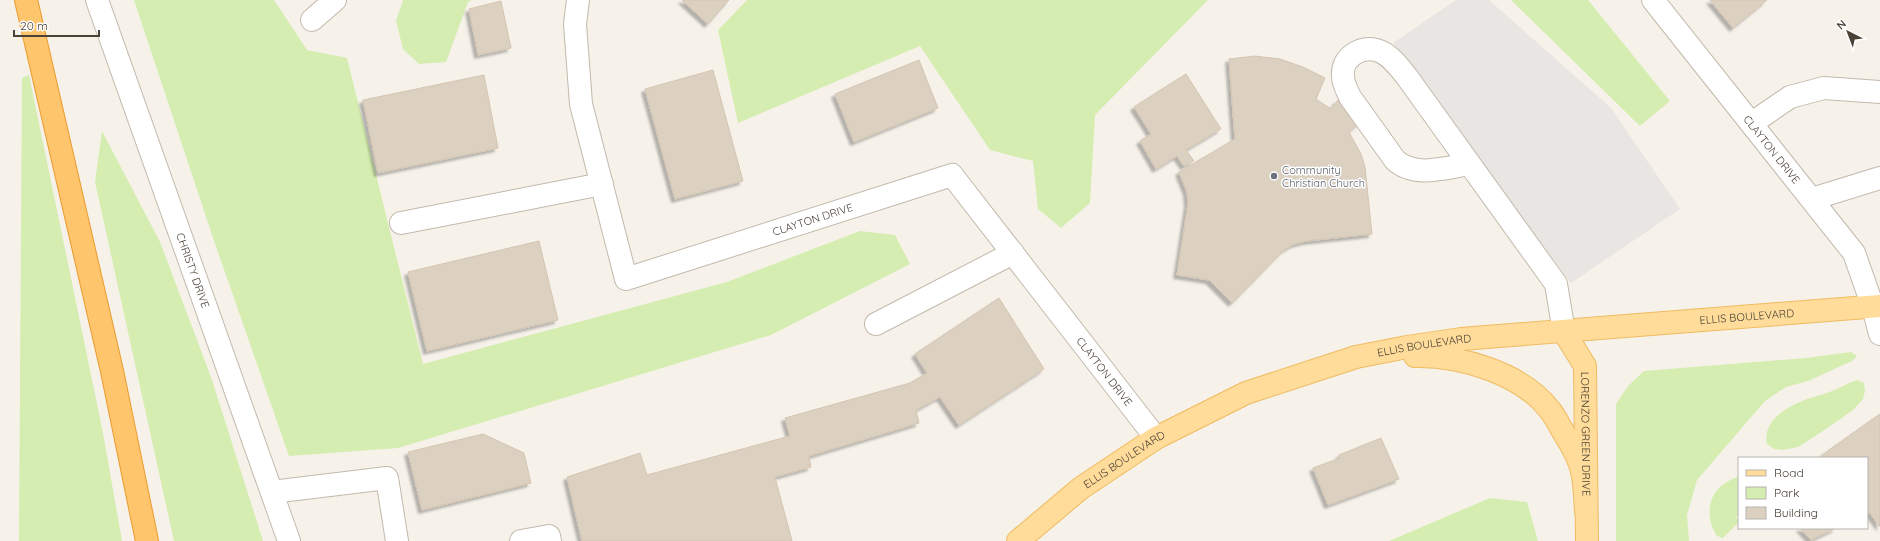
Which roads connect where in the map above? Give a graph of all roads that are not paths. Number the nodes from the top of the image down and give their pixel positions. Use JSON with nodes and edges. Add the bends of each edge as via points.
{"nodes":[{"id":1,"x":26,"y":0,"type":"edge"},
{"id":2,"x":96,"y":0,"type":"edge"},
{"id":3,"x":335,"y":0,"type":"edge"},
{"id":4,"x":578,"y":0,"type":"edge"},
{"id":5,"x":1653,"y":0,"type":"edge"},
{"id":6,"x":312,"y":20,"type":"dead end"},
{"id":7,"x":1880,"y":92,"type":"edge"},
{"id":8,"x":1752,"y":123,"type":"junction"},
{"id":9,"x":1469,"y":164,"type":"junction"},
{"id":10,"x":1880,"y":178,"type":"edge"},
{"id":11,"x":602,"y":184,"type":"junction"},
{"id":12,"x":1812,"y":199,"type":"junction"},
{"id":13,"x":401,"y":223,"type":"dead end"},
{"id":14,"x":1013,"y":253,"type":"junction"},
{"id":15,"x":1877,"y":307,"type":"edge"},
{"id":16,"x":876,"y":324,"type":"dead end"},
{"id":17,"x":1564,"y":332,"type":"junction"},
{"id":18,"x":1880,"y":334,"type":"edge"},
{"id":19,"x":1356,"y":357,"type":"junction"},
{"id":20,"x":1156,"y":438,"type":"junction"},
{"id":21,"x":272,"y":492,"type":"junction"},
{"id":22,"x":1586,"y":511,"type":"junction"},
{"id":23,"x":1020,"y":540,"type":"edge"},
{"id":24,"x":147,"y":541,"type":"edge"},
{"id":25,"x":289,"y":541,"type":"edge"},
{"id":26,"x":397,"y":541,"type":"edge"},
{"id":27,"x":521,"y":541,"type":"edge"},
{"id":28,"x":550,"y":541,"type":"edge"},
{"id":29,"x":1587,"y":541,"type":"edge"}],
"edges":[{"from":1,"to":24,"type":"highway","via":[[112,371]]},
{"from":2,"to":21,"type":"street","name":"CHRISTY DRIVE"},
{"from":3,"to":6,"type":"street"},
{"from":4,"to":11,"type":"street","name":"CLAYTON DRIVE","via":[[575,24],[581,104]]},
{"from":5,"to":8,"type":"street","name":"CLAYTON DRIVE"},
{"from":7,"to":8,"type":"street","via":[[1824,88],[1790,97]]},
{"from":8,"to":12,"type":"street","name":"CLAYTON DRIVE"},
{"from":9,"to":9,"type":"street","via":[[1389,57],[1377,50],[1364,49],[1352,54],[1345,64],[1342,75],[1345,86],[1394,160],[1402,167],[1413,170],[1435,170]]},
{"from":9,"to":17,"type":"street","via":[[1556,284]]},
{"from":10,"to":12,"type":"street"},
{"from":11,"to":13,"type":"street"},
{"from":11,"to":14,"type":"street","name":"CLAYTON DRIVE","via":[[626,279],[952,175]]},
{"from":12,"to":15,"type":"street","name":"CLAYTON DRIVE","via":[[1854,253]]},
{"from":14,"to":16,"type":"street"},
{"from":14,"to":20,"type":"street","name":"CLAYTON DRIVE"},
{"from":15,"to":17,"type":"main road","name":"ELLIS BOULEVARD"},
{"from":15,"to":18,"type":"street","name":"CLAYTON DRIVE"},
{"from":17,"to":19,"type":"main road","name":"ELLIS BOULEVARD","via":[[1461,340]]},
{"from":17,"to":22,"type":"main road","name":"LORENZO GREEN DRIVE","via":[[1585,366]]},
{"from":19,"to":20,"type":"main road","name":"ELLIS BOULEVARD","via":[[1246,393]]},
{"from":19,"to":22,"type":"main road","via":[[1434,355],[1487,368],[1524,386],[1549,409],[1573,448],[1582,470]]},
{"from":20,"to":23,"type":"main road","name":"ELLIS BOULEVARD","via":[[1081,488]]},
{"from":21,"to":25,"type":"street","name":"CHRISTY DRIVE"},
{"from":21,"to":26,"type":"street","via":[[387,478]]},
{"from":22,"to":29,"type":"main road","name":"LORENZO GREEN DRIVE"},
{"from":27,"to":28,"type":"street","via":[[549,536]]}]}
